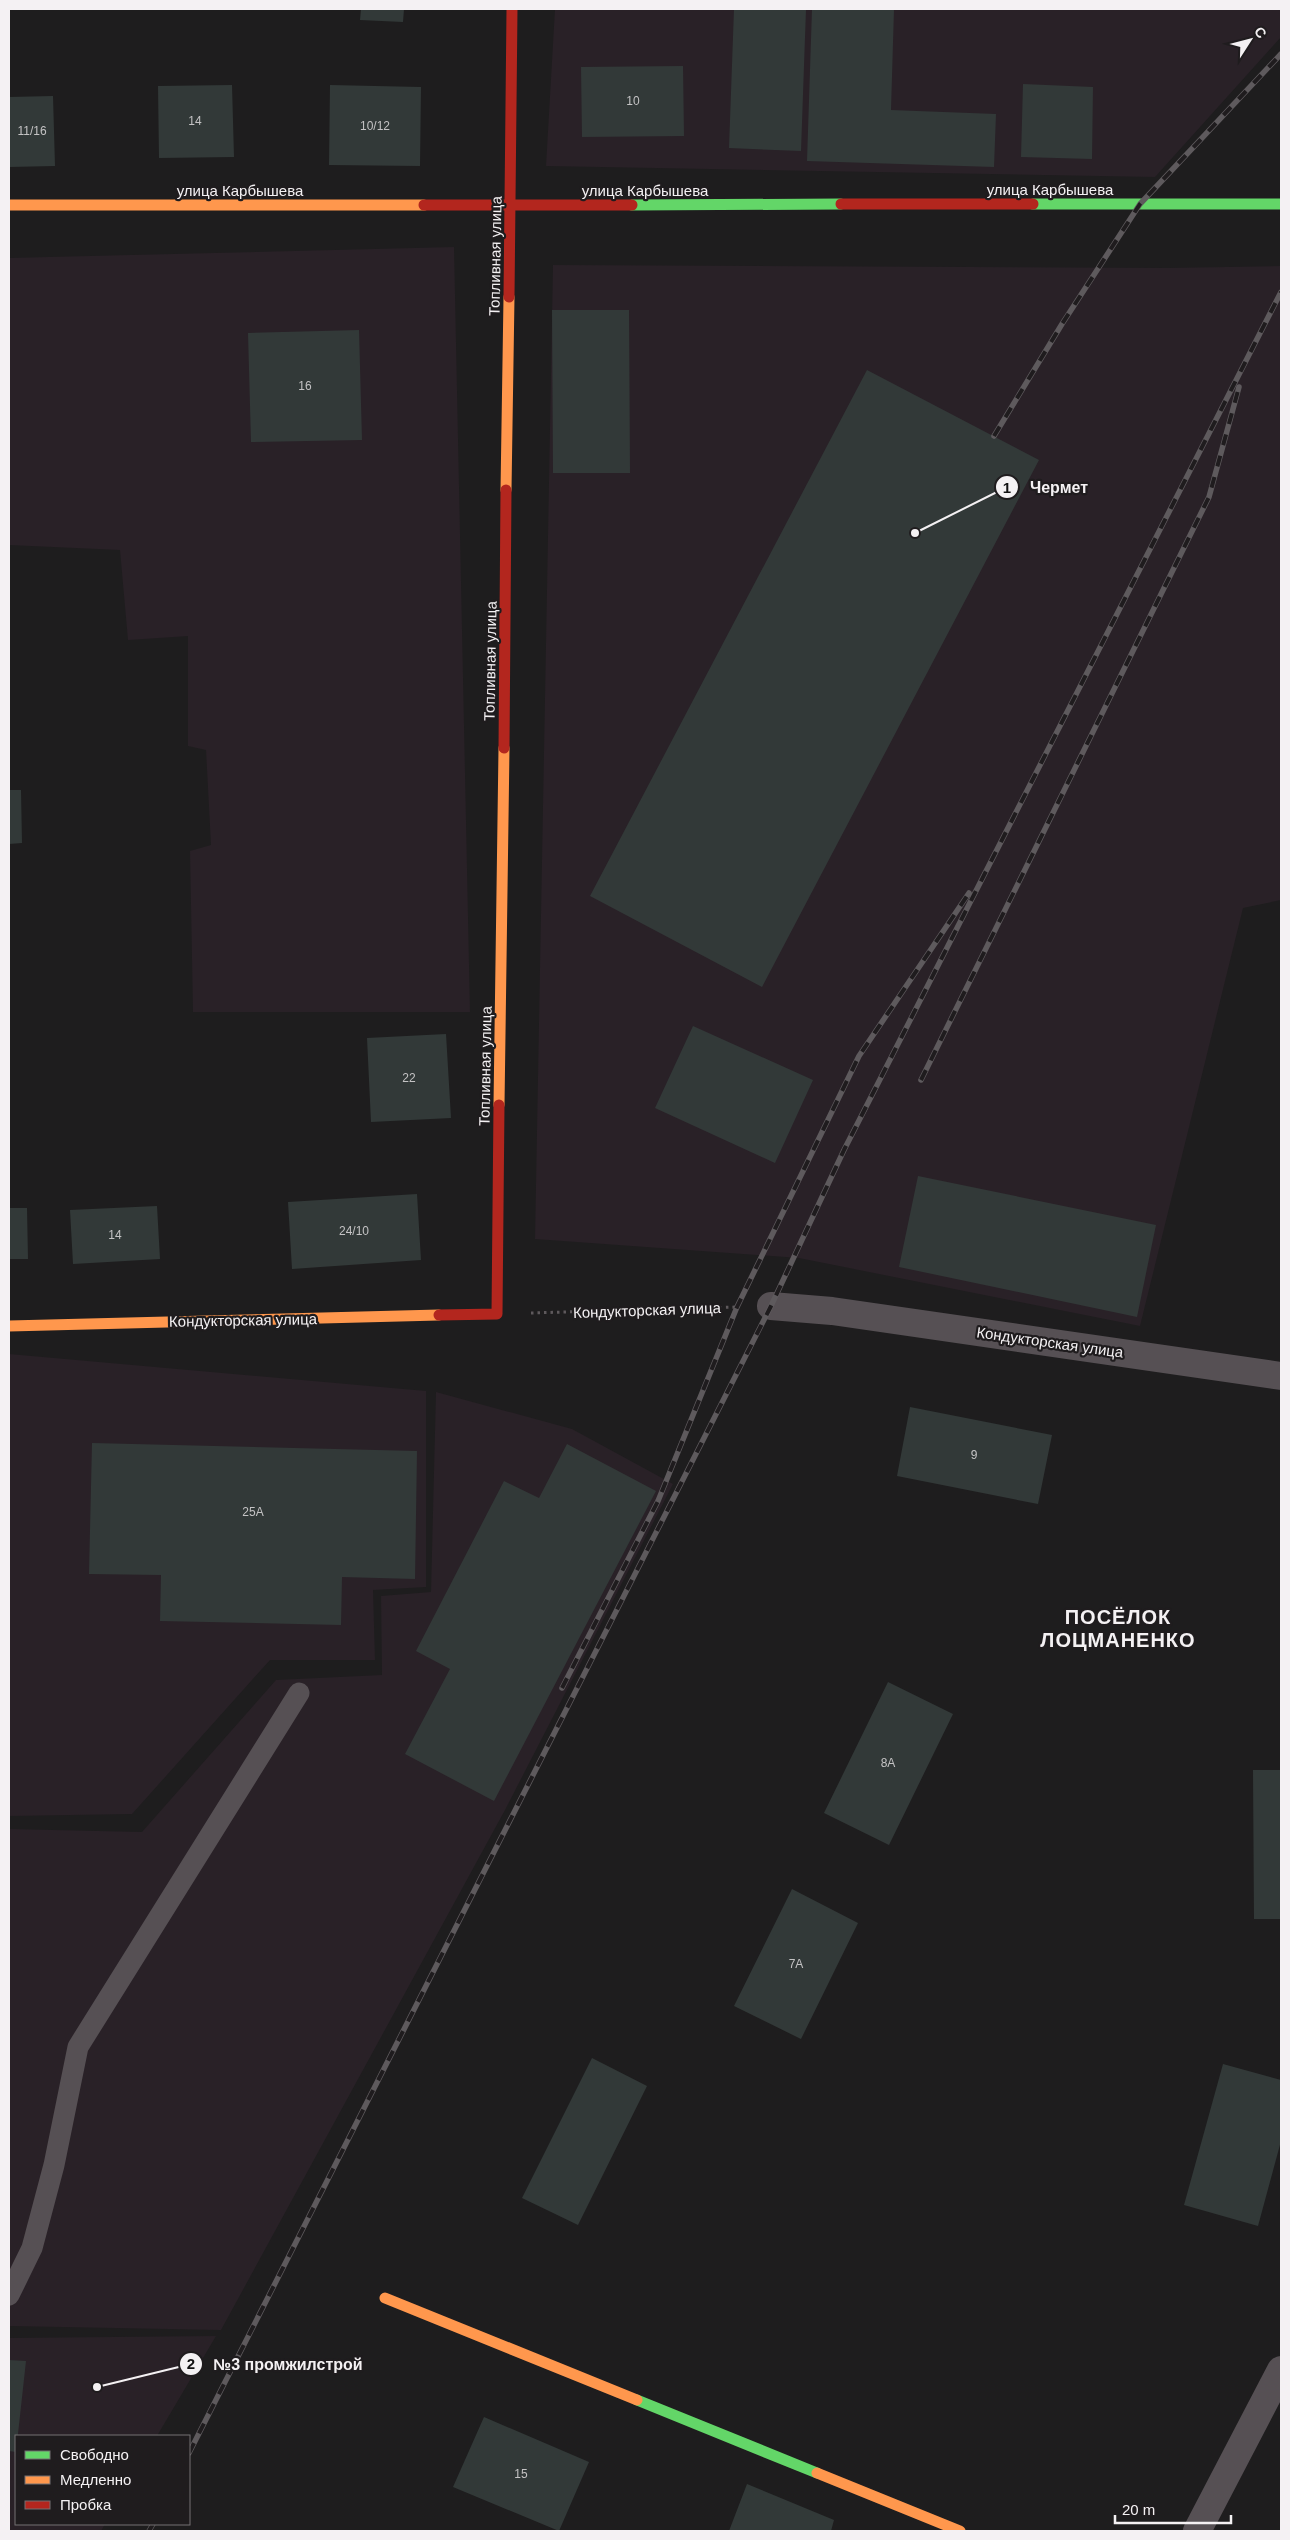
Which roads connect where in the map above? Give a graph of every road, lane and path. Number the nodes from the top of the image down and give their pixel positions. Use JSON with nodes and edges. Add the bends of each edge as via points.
{"nodes":[{"id":1,"x":512,"y":9,"type":"edge"},
{"id":2,"x":1281,"y":204,"type":"edge"},
{"id":3,"x":9,"y":205,"type":"edge"},
{"id":4,"x":511,"y":205,"type":"junction"},
{"id":5,"x":771,"y":1306,"type":"joint"},
{"id":6,"x":497,"y":1314,"type":"junction"},
{"id":7,"x":9,"y":1326,"type":"edge"},
{"id":8,"x":1281,"y":1376,"type":"edge"},
{"id":9,"x":299,"y":1694,"type":"dead end"},
{"id":10,"x":9,"y":2295,"type":"edge"},
{"id":11,"x":385,"y":2298,"type":"dead end"},
{"id":12,"x":1281,"y":2370,"type":"edge"},
{"id":13,"x":960,"y":2531,"type":"edge"},
{"id":14,"x":1197,"y":2531,"type":"edge"}],
"edges":[{"from":1,"to":4,"type":"street","name":"Топливная улица"},
{"from":2,"to":4,"type":"street","name":"улица Карбышева"},
{"from":3,"to":4,"type":"street","name":"улица Карбышева"},
{"from":4,"to":6,"type":"street","name":"Топливная улица"},
{"from":5,"to":6,"type":"path","name":"Кондукторская улица"},
{"from":5,"to":8,"type":"street","name":"Кондукторская улица","via":[[832,1311]]},
{"from":6,"to":7,"type":"street","name":"Кондукторская улица"},
{"from":9,"to":10,"type":"lane","via":[[78,2047],[54,2165],[32,2248]]},
{"from":11,"to":13,"type":"street"},
{"from":12,"to":14,"type":"street"}]}
